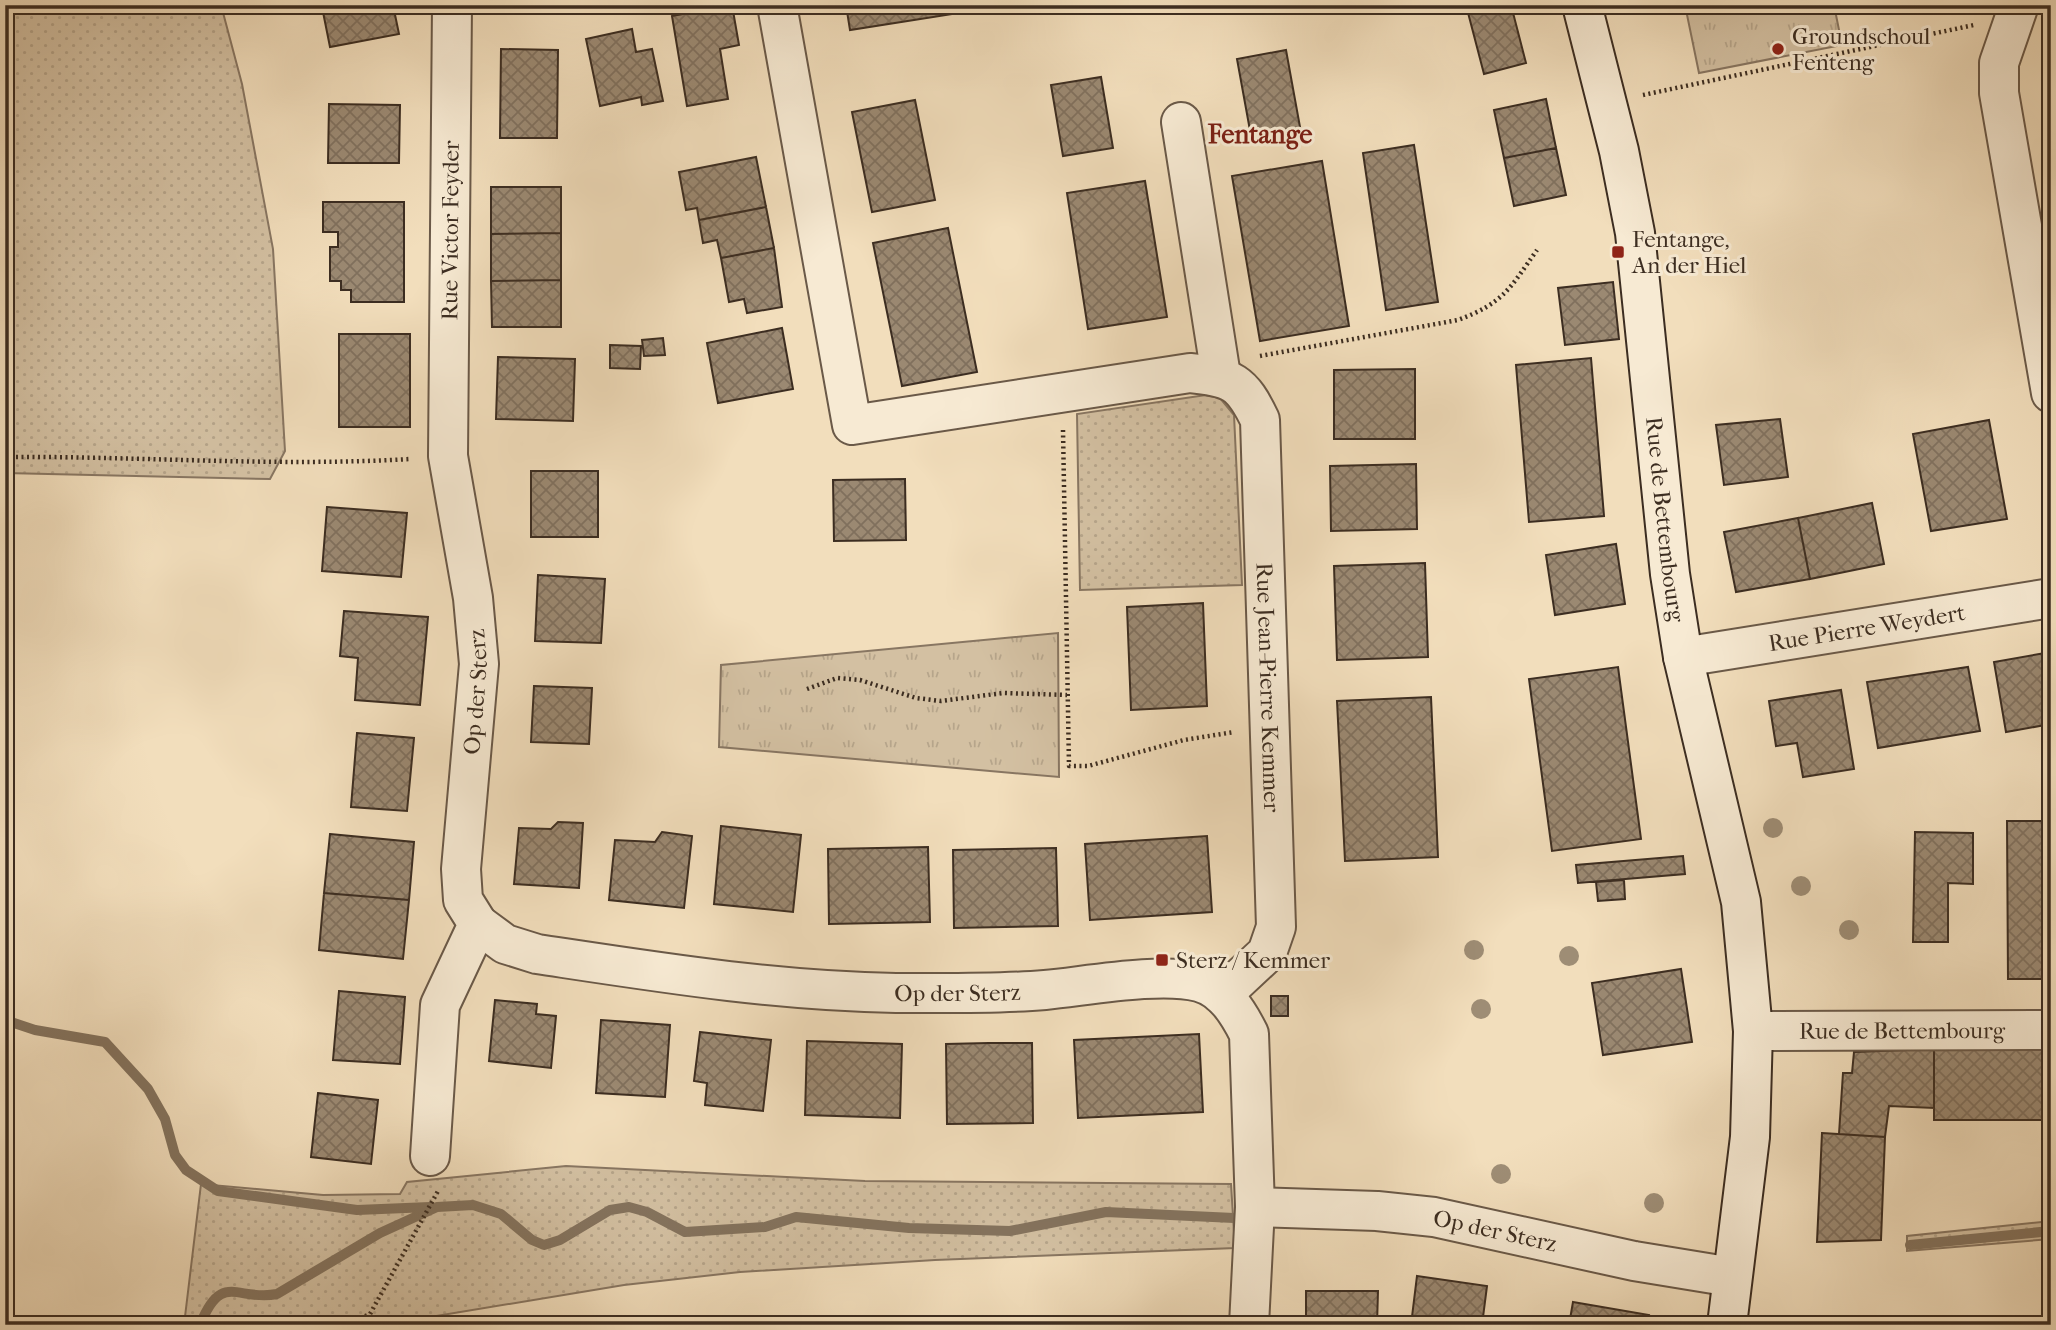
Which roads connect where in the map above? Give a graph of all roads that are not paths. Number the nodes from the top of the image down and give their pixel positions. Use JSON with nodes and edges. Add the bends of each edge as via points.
{"nodes":[{"id":1,"x":452,"y":5,"type":"edge"},
{"id":2,"x":777,"y":5,"type":"edge"},
{"id":3,"x":1582,"y":5,"type":"edge"},
{"id":4,"x":2019,"y":5,"type":"edge"},
{"id":5,"x":1181,"y":122,"type":"dead end"},
{"id":6,"x":1236,"y":367,"type":"junction"},
{"id":7,"x":2051,"y":393,"type":"edge"},
{"id":8,"x":448,"y":457,"type":"joint"},
{"id":9,"x":2051,"y":598,"type":"edge"},
{"id":10,"x":1683,"y":657,"type":"junction"},
{"id":11,"x":478,"y":924,"type":"junction"},
{"id":12,"x":1222,"y":995,"type":"junction"},
{"id":13,"x":2051,"y":1030,"type":"edge"},
{"id":14,"x":1753,"y":1031,"type":"junction"},
{"id":15,"x":435,"y":1171,"type":"road end"},
{"id":16,"x":1255,"y":1208,"type":"junction"},
{"id":17,"x":1732,"y":1278,"type":"junction"},
{"id":18,"x":1249,"y":1325,"type":"edge"},
{"id":19,"x":1727,"y":1325,"type":"edge"}],
"edges":[{"from":1,"to":8,"type":"street","name":"Rue Victor Feyder"},
{"from":2,"to":6,"type":"street","via":[[852,425]]},
{"from":3,"to":10,"type":"street","name":"Rue de Bettembourg","via":[[1635,233],[1670,574]]},
{"from":4,"to":7,"type":"street","via":[[1999,63],[1999,93]]},
{"from":5,"to":6,"type":"street"},
{"from":6,"to":12,"type":"street","name":"Rue Jean-Pierre Kemmer","via":[[1260,420],[1276,927],[1267,953]]},
{"from":8,"to":11,"type":"street","name":"Op der Sterz","via":[[473,598],[479,664],[461,869],[463,901]]},
{"from":9,"to":10,"type":"street","name":"Rue Pierre Weydert"},
{"from":10,"to":14,"type":"street","name":"Rue de Bettembourg","via":[[1741,902]]},
{"from":11,"to":12,"type":"street","name":"Op der Sterz","via":[[505,944],[537,954],[740,985],[922,992],[1040,990],[1175,979],[1201,982]]},
{"from":11,"to":15,"type":"street","via":[[440,1005]]},
{"from":12,"to":16,"type":"street","name":"Op der Sterz","via":[[1249,1034]]},
{"from":13,"to":14,"type":"street","name":"Rue de Bettembourg"},
{"from":14,"to":17,"type":"street","name":"Rue de Bettembourg","via":[[1750,1137]]},
{"from":16,"to":17,"type":"street","name":"Op der Sterz","via":[[1434,1217]]},
{"from":16,"to":18,"type":"street","name":"Op der Sterz"},
{"from":17,"to":19,"type":"street","name":"Rue de Bettembourg"}]}
